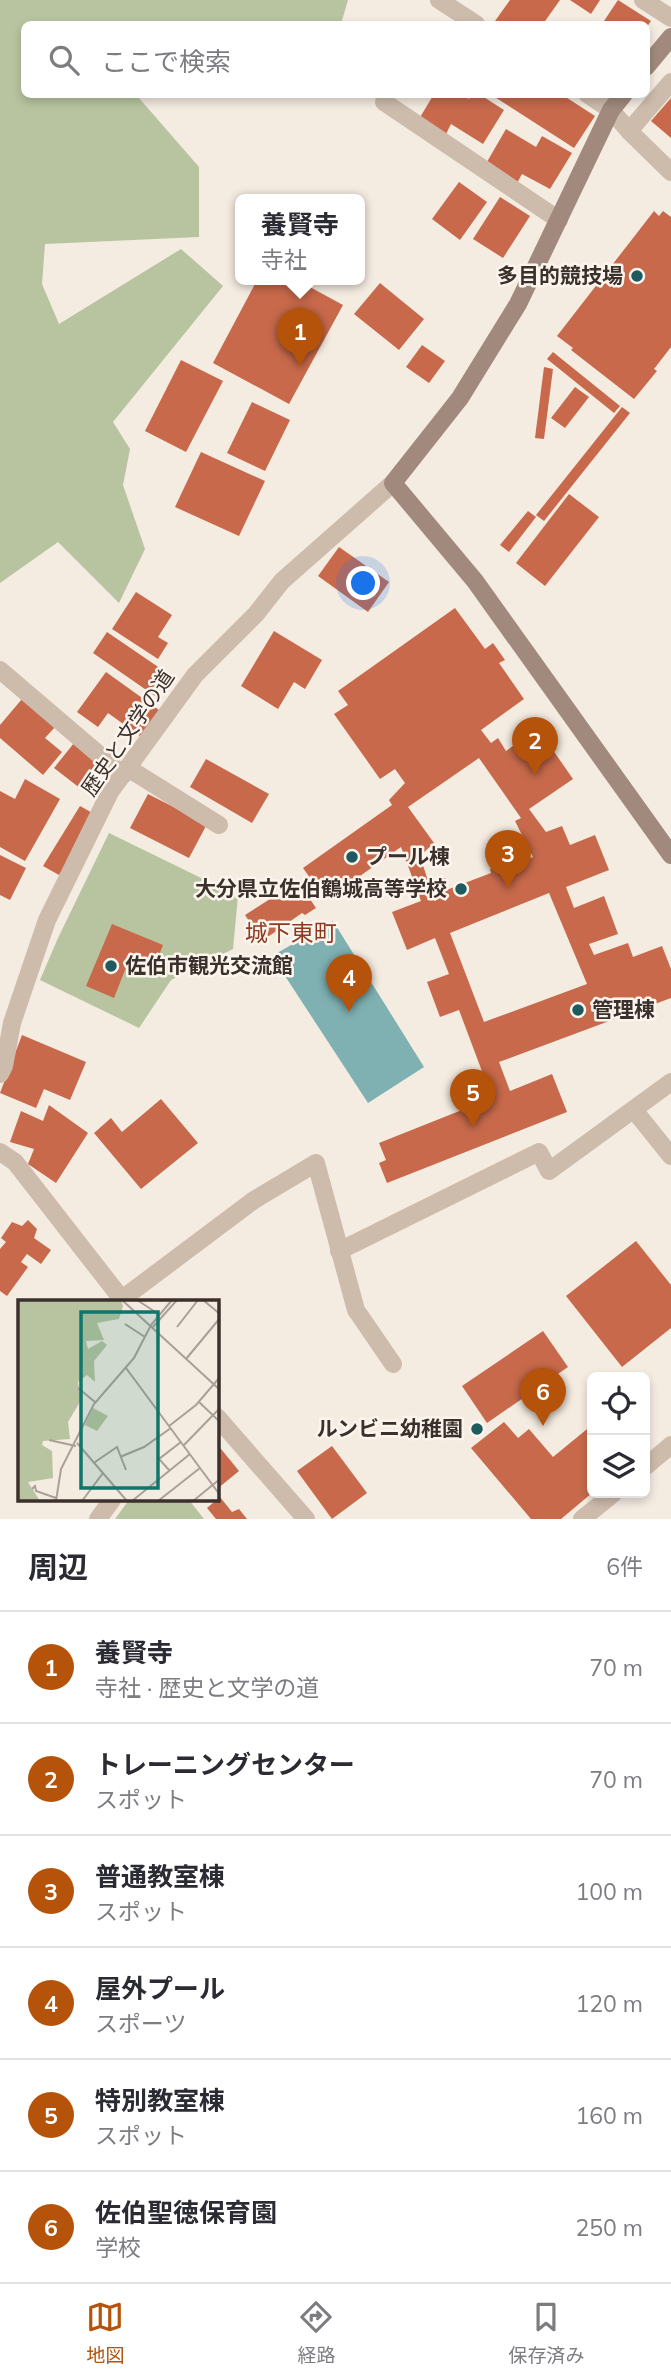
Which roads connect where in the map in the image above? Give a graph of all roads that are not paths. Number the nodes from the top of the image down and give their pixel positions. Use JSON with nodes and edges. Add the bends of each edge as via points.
{"nodes":[{"id":1,"x":439,"y":0,"type":"edge"},
{"id":2,"x":643,"y":0,"type":"edge"},
{"id":3,"x":671,"y":18,"type":"edge"},
{"id":4,"x":471,"y":21,"type":"edge"},
{"id":5,"x":671,"y":37,"type":"edge"},
{"id":6,"x":650,"y":62,"type":"edge"},
{"id":7,"x":671,"y":82,"type":"edge"},
{"id":8,"x":593,"y":98,"type":"edge"},
{"id":9,"x":621,"y":98,"type":"edge"},
{"id":10,"x":384,"y":102,"type":"dead end"},
{"id":11,"x":611,"y":110,"type":"junction"},
{"id":12,"x":629,"y":131,"type":"junction"},
{"id":13,"x":671,"y":172,"type":"edge"},
{"id":14,"x":559,"y":220,"type":"junction"},
{"id":15,"x":393,"y":483,"type":"junction"},
{"id":16,"x":0,"y":670,"type":"edge"},
{"id":17,"x":125,"y":771,"type":"junction"},
{"id":18,"x":219,"y":825,"type":"dead end"},
{"id":19,"x":671,"y":855,"type":"edge"},
{"id":20,"x":0,"y":1074,"type":"edge"},
{"id":21,"x":671,"y":1082,"type":"edge"},
{"id":22,"x":634,"y":1110,"type":"junction"},
{"id":23,"x":0,"y":1152,"type":"edge"},
{"id":24,"x":671,"y":1156,"type":"edge"},
{"id":25,"x":339,"y":1251,"type":"junction"},
{"id":26,"x":123,"y":1300,"type":"edge"},
{"id":27,"x":393,"y":1364,"type":"dead end"},
{"id":28,"x":219,"y":1419,"type":"edge"},
{"id":29,"x":671,"y":1445,"type":"edge"},
{"id":30,"x":650,"y":1463,"type":"edge"},
{"id":31,"x":608,"y":1498,"type":"edge"},
{"id":32,"x":111,"y":1502,"type":"edge"},
{"id":33,"x":98,"y":1519,"type":"edge"},
{"id":34,"x":306,"y":1519,"type":"edge"},
{"id":35,"x":582,"y":1519,"type":"edge"}],
"edges":[{"from":1,"to":4,"type":"street"},
{"from":2,"to":3,"type":"street"},
{"from":5,"to":6,"type":"street"},
{"from":7,"to":12,"type":"street"},
{"from":8,"to":11,"type":"street"},
{"from":9,"to":11,"type":"street"},
{"from":10,"to":14,"type":"street"},
{"from":11,"to":12,"type":"street"},
{"from":11,"to":14,"type":"street"},
{"from":12,"to":13,"type":"street"},
{"from":14,"to":15,"type":"street","via":[[518,304],[460,398]]},
{"from":15,"to":17,"type":"street","name":"歴史と文学の道","via":[[282,581],[195,675]]},
{"from":15,"to":19,"type":"street","via":[[475,581]]},
{"from":16,"to":17,"type":"street"},
{"from":17,"to":18,"type":"street"},
{"from":17,"to":20,"type":"street","name":"歴史と文学の道","via":[[110,792],[47,920]]},
{"from":21,"to":22,"type":"street"},
{"from":22,"to":24,"type":"street"},
{"from":22,"to":25,"type":"street","via":[[549,1171],[539,1152]]},
{"from":23,"to":26,"type":"street","via":[[15,1162]]},
{"from":25,"to":26,"type":"street","via":[[316,1163],[254,1200]]},
{"from":25,"to":27,"type":"street","via":[[356,1310]]},
{"from":28,"to":34,"type":"street"},
{"from":29,"to":30,"type":"street"},
{"from":31,"to":35,"type":"street"},
{"from":32,"to":33,"type":"street"}]}
